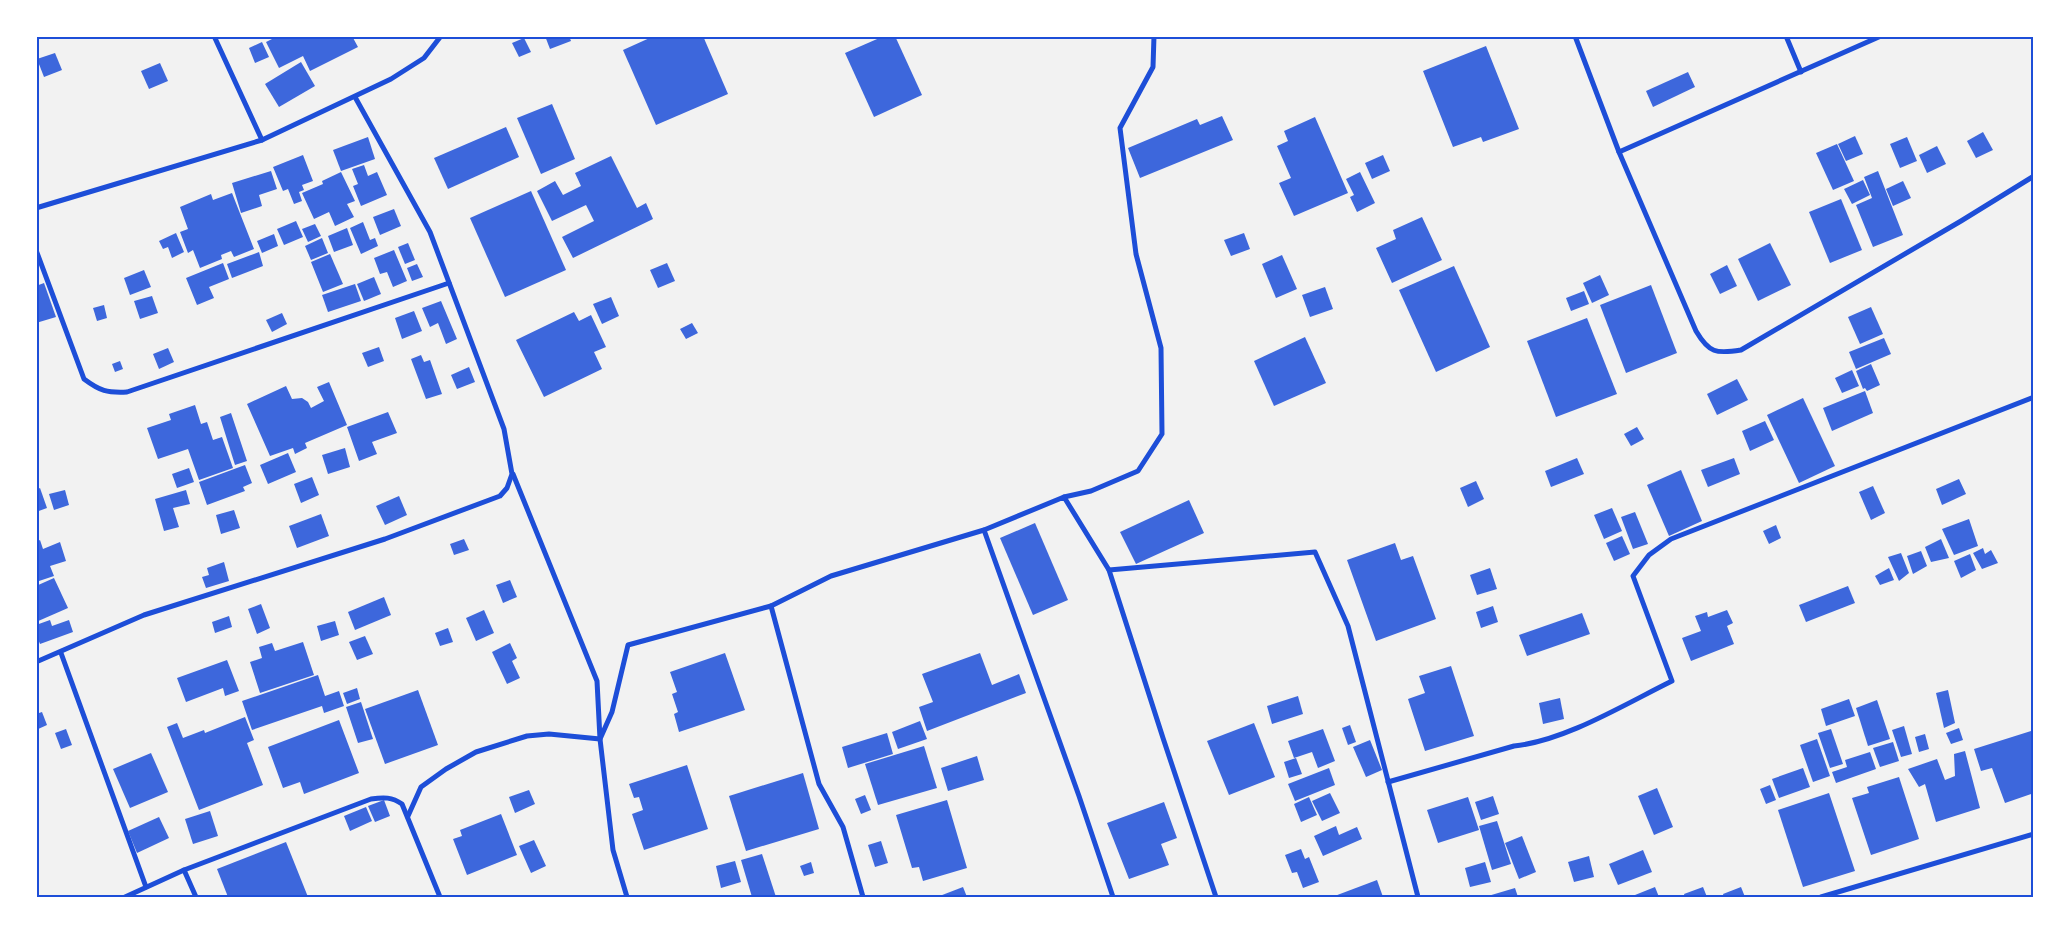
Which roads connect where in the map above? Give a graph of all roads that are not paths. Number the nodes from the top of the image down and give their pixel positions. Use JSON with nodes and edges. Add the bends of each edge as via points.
{"nodes":[{"id":1,"x":214,"y":36,"type":"edge"},
{"id":2,"x":441,"y":36,"type":"edge"},
{"id":3,"x":1154,"y":36,"type":"edge"},
{"id":4,"x":1575,"y":36,"type":"edge"},
{"id":5,"x":1786,"y":36,"type":"edge"},
{"id":6,"x":1881,"y":36,"type":"edge"},
{"id":7,"x":1801,"y":72,"type":"junction"},
{"id":8,"x":355,"y":97,"type":"junction"},
{"id":9,"x":262,"y":140,"type":"junction"},
{"id":10,"x":1619,"y":152,"type":"junction"},
{"id":11,"x":2034,"y":176,"type":"edge"},
{"id":12,"x":36,"y":208,"type":"edge"},
{"id":13,"x":36,"y":250,"type":"edge"},
{"id":14,"x":450,"y":283,"type":"junction"},
{"id":15,"x":2034,"y":396,"type":"edge"},
{"id":16,"x":512,"y":474,"type":"junction"},
{"id":17,"x":1064,"y":497,"type":"junction"},
{"id":18,"x":984,"y":530,"type":"junction"},
{"id":19,"x":1109,"y":570,"type":"junction"},
{"id":20,"x":771,"y":606,"type":"junction"},
{"id":21,"x":60,"y":653,"type":"junction"},
{"id":22,"x":36,"y":662,"type":"edge"},
{"id":23,"x":600,"y":739,"type":"junction"},
{"id":24,"x":1388,"y":782,"type":"junction"},
{"id":25,"x":408,"y":816,"type":"junction"},
{"id":26,"x":2034,"y":834,"type":"edge"},
{"id":27,"x":184,"y":870,"type":"junction"},
{"id":28,"x":146,"y":887,"type":"junction"},
{"id":29,"x":125,"y":897,"type":"edge"},
{"id":30,"x":196,"y":897,"type":"edge"},
{"id":31,"x":440,"y":897,"type":"edge"},
{"id":32,"x":627,"y":897,"type":"edge"},
{"id":33,"x":863,"y":897,"type":"edge"},
{"id":34,"x":1112,"y":897,"type":"edge"},
{"id":35,"x":1216,"y":897,"type":"edge"},
{"id":36,"x":1418,"y":897,"type":"edge"},
{"id":37,"x":1821,"y":897,"type":"edge"}],
"edges":[{"from":1,"to":9,"type":"street"},
{"from":2,"to":8,"type":"street","via":[[424,58]]},
{"from":3,"to":17,"type":"street","via":[[1153,67],[1120,128],[1136,254],[1161,348],[1162,434],[1138,471],[1091,491]]},
{"from":4,"to":10,"type":"street"},
{"from":5,"to":7,"type":"street"},
{"from":6,"to":7,"type":"street"},
{"from":7,"to":10,"type":"street"},
{"from":8,"to":9,"type":"street"},
{"from":8,"to":14,"type":"street","via":[[430,232]]},
{"from":9,"to":12,"type":"street"},
{"from":10,"to":11,"type":"street","via":[[1696,331],[1710,349],[1724,353],[1741,350]]},
{"from":13,"to":14,"type":"street","via":[[84,379],[111,393],[127,392]]},
{"from":14,"to":16,"type":"street","via":[[504,429]]},
{"from":15,"to":24,"type":"street","via":[[1671,540],[1649,555],[1633,576],[1672,681],[1561,735]]},
{"from":16,"to":21,"type":"street","via":[[500,496],[385,539],[144,614]]},
{"from":16,"to":23,"type":"street","via":[[597,681]]},
{"from":17,"to":18,"type":"street"},
{"from":17,"to":19,"type":"street"},
{"from":18,"to":20,"type":"street","via":[[831,576]]},
{"from":18,"to":34,"type":"street"},
{"from":19,"to":24,"type":"street","via":[[1315,552],[1348,626]]},
{"from":19,"to":35,"type":"street"},
{"from":20,"to":23,"type":"street","via":[[628,644],[612,712]]},
{"from":20,"to":33,"type":"street","via":[[819,784],[843,828]]},
{"from":21,"to":22,"type":"street"},
{"from":21,"to":28,"type":"street"},
{"from":23,"to":25,"type":"street","via":[[549,734],[527,736],[476,752],[421,787]]},
{"from":23,"to":32,"type":"street","via":[[613,850]]},
{"from":24,"to":36,"type":"street"},
{"from":25,"to":27,"type":"street","via":[[402,804],[394,798],[371,799]]},
{"from":25,"to":31,"type":"street"},
{"from":26,"to":37,"type":"street"},
{"from":27,"to":28,"type":"street"},
{"from":27,"to":30,"type":"street"},
{"from":28,"to":29,"type":"street"}]}
